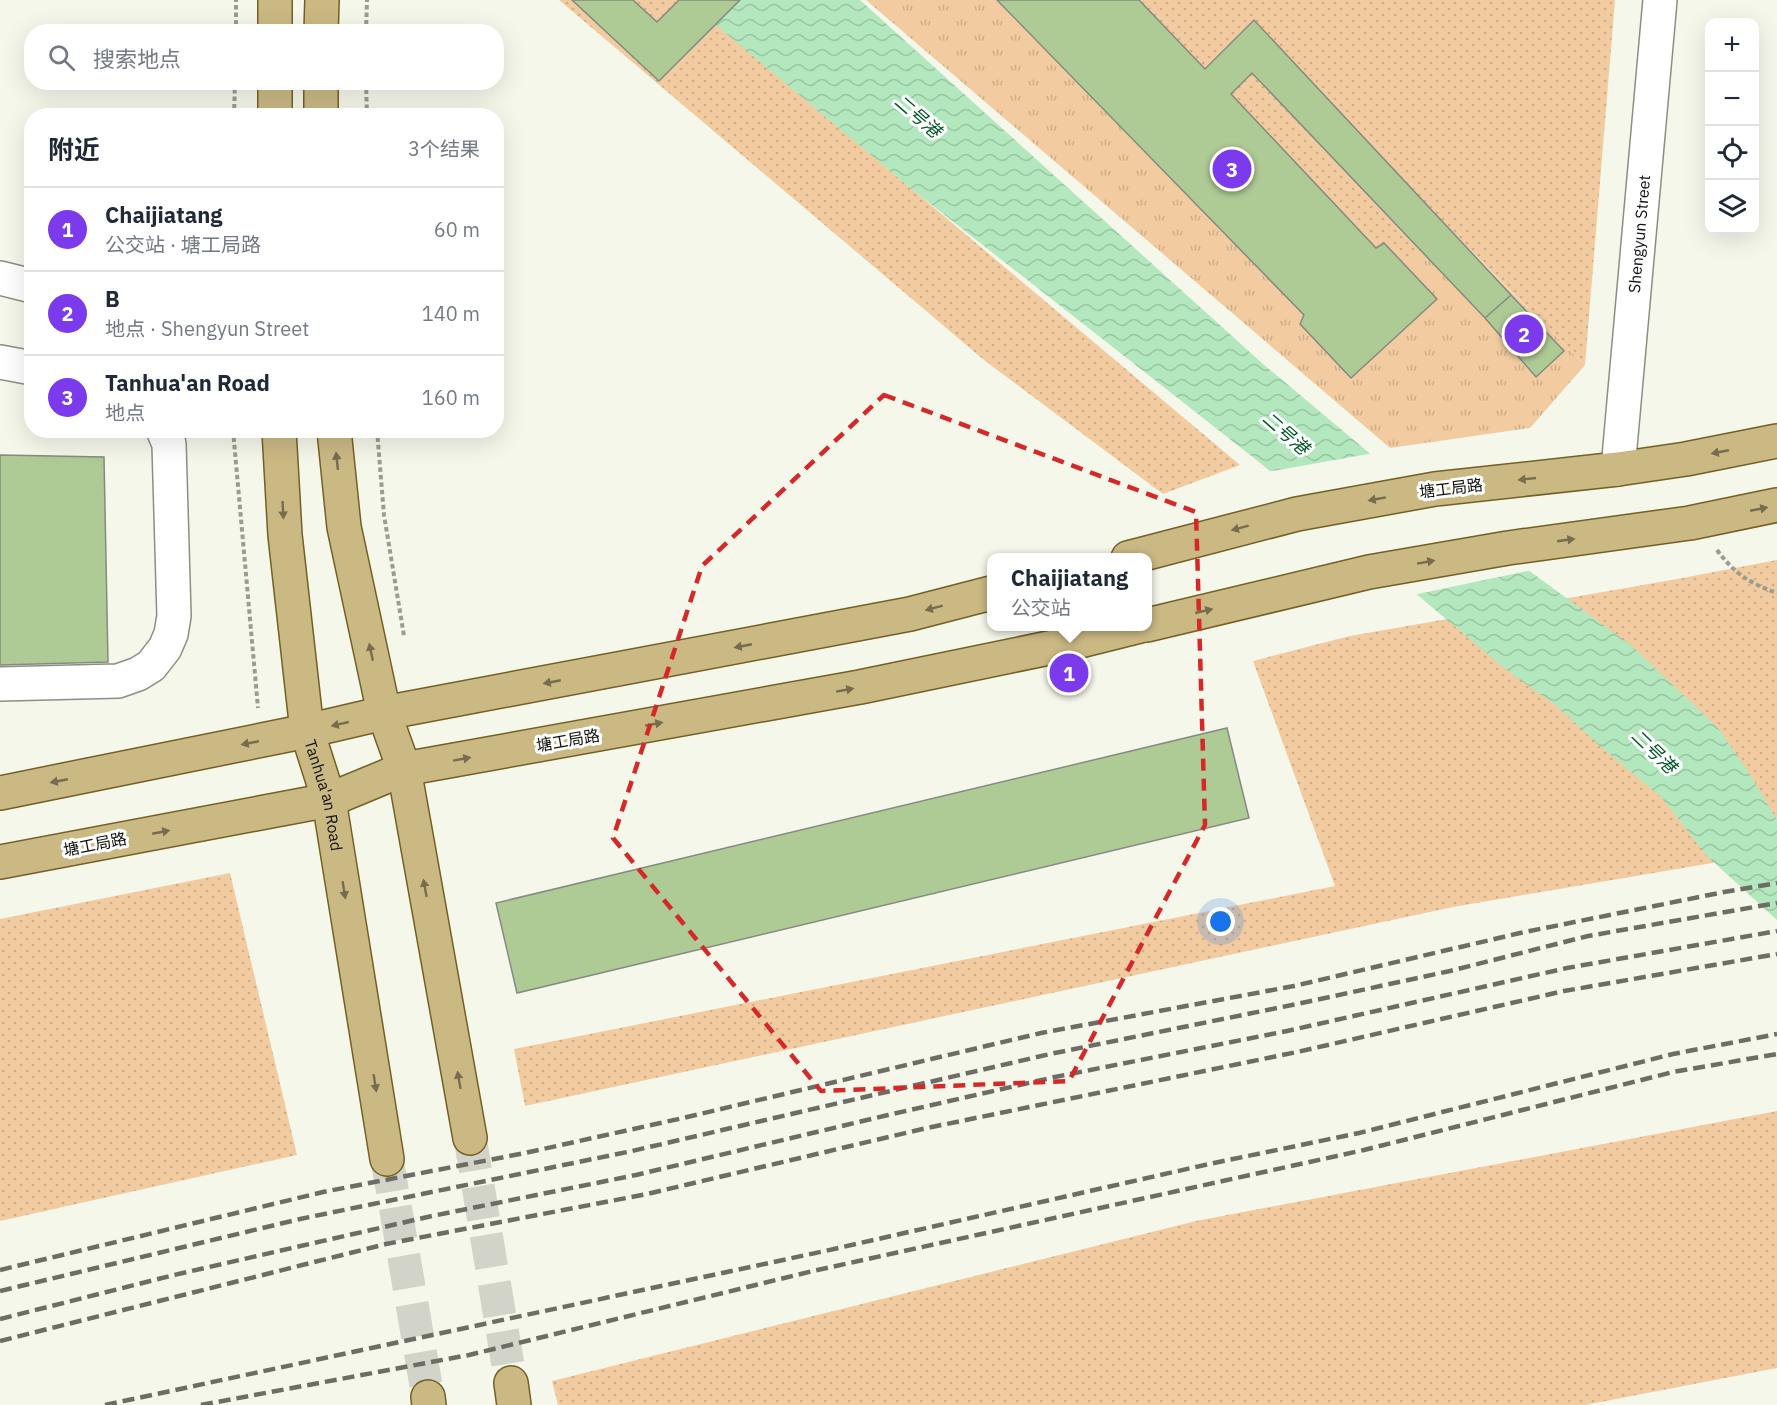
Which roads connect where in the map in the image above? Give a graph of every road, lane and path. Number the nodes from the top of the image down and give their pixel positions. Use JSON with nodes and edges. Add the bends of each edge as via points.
{"nodes":[{"id":1,"x":236,"y":0,"type":"edge"},
{"id":2,"x":275,"y":0,"type":"edge"},
{"id":3,"x":322,"y":0,"type":"edge"},
{"id":4,"x":367,"y":0,"type":"edge"},
{"id":5,"x":1660,"y":0,"type":"edge"},
{"id":6,"x":236,"y":24,"type":"edge"},
{"id":7,"x":275,"y":24,"type":"edge"},
{"id":8,"x":321,"y":24,"type":"edge"},
{"id":9,"x":366,"y":24,"type":"edge"},
{"id":10,"x":235,"y":90,"type":"edge"},
{"id":11,"x":275,"y":90,"type":"edge"},
{"id":12,"x":321,"y":90,"type":"edge"},
{"id":13,"x":366,"y":90,"type":"edge"},
{"id":14,"x":234,"y":108,"type":"edge"},
{"id":15,"x":275,"y":108,"type":"edge"},
{"id":16,"x":321,"y":108,"type":"edge"},
{"id":17,"x":367,"y":108,"type":"edge"},
{"id":18,"x":0,"y":278,"type":"edge"},
{"id":19,"x":24,"y":284,"type":"edge"},
{"id":20,"x":0,"y":362,"type":"edge"},
{"id":21,"x":24,"y":366,"type":"edge"},
{"id":22,"x":166,"y":438,"type":"edge"},
{"id":23,"x":234,"y":438,"type":"edge"},
{"id":24,"x":279,"y":438,"type":"edge"},
{"id":25,"x":335,"y":438,"type":"edge"},
{"id":26,"x":378,"y":438,"type":"edge"},
{"id":27,"x":1777,"y":441,"type":"edge"},
{"id":28,"x":1618,"y":469,"type":"junction"},
{"id":29,"x":1777,"y":505,"type":"edge"},
{"id":30,"x":1717,"y":550,"type":"dead end"},
{"id":31,"x":1147,"y":553,"type":"edge"},
{"id":32,"x":1777,"y":593,"type":"edge"},
{"id":33,"x":987,"y":594,"type":"edge"},
{"id":34,"x":1152,"y":624,"type":"edge"},
{"id":35,"x":1123,"y":631,"type":"edge"},
{"id":36,"x":404,"y":640,"type":"dead end"},
{"id":37,"x":0,"y":684,"type":"edge"},
{"id":38,"x":384,"y":713,"type":"junction"},
{"id":39,"x":307,"y":731,"type":"junction"},
{"id":40,"x":261,"y":741,"type":"junction"},
{"id":41,"x":404,"y":769,"type":"junction"},
{"id":42,"x":0,"y":793,"type":"edge"},
{"id":43,"x":329,"y":800,"type":"junction"},
{"id":44,"x":0,"y":862,"type":"edge"},
{"id":45,"x":470,"y":1138,"type":"tunnel mouth"},
{"id":46,"x":387,"y":1159,"type":"tunnel mouth"}],
"edges":[{"from":1,"to":6,"type":"path"},
{"from":2,"to":7,"type":"main road"},
{"from":3,"to":8,"type":"main road"},
{"from":4,"to":9,"type":"path"},
{"from":5,"to":28,"type":"street","name":"Shengyun Street"},
{"from":10,"to":14,"type":"path"},
{"from":11,"to":15,"type":"main road"},
{"from":12,"to":16,"type":"main road"},
{"from":13,"to":17,"type":"path"},
{"from":18,"to":19,"type":"street"},
{"from":20,"to":21,"type":"street"},
{"from":22,"to":37,"type":"street","via":[[174,616],[165,648],[151,666],[118,681]]},
{"from":23,"to":40,"type":"path"},
{"from":24,"to":39,"type":"main road","name":"Tanhua'an Road","one_way":true,"via":[[285,535]]},
{"from":38,"to":25,"type":"main road","one_way":true,"via":[[345,527]]},
{"from":26,"to":36,"type":"path","via":[[384,515]]},
{"from":27,"to":28,"type":"main road","name":"塘工局路","one_way":true},
{"from":28,"to":31,"type":"main road","name":"塘工局路","one_way":true,"via":[[1435,489],[1297,514]]},
{"from":34,"to":29,"type":"main road","one_way":true,"via":[[1369,572],[1690,523]]},
{"from":30,"to":32,"type":"path","via":[[1730,567],[1757,586]]},
{"from":33,"to":38,"type":"main road","one_way":true,"via":[[910,614]]},
{"from":41,"to":35,"type":"main road","name":"塘工局路","one_way":true,"via":[[860,687]]},
{"from":38,"to":39,"type":"main road","one_way":true},
{"from":38,"to":41,"type":"main road"},
{"from":39,"to":40,"type":"main road"},
{"from":39,"to":43,"type":"main road","name":"Tanhua'an Road"},
{"from":40,"to":42,"type":"main road","one_way":true},
{"from":41,"to":43,"type":"main road","name":"塘工局路"},
{"from":45,"to":41,"type":"main road","one_way":true},
{"from":44,"to":43,"type":"main road","name":"塘工局路","one_way":true},
{"from":43,"to":46,"type":"main road","name":"Tanhua'an Road","one_way":true}]}
